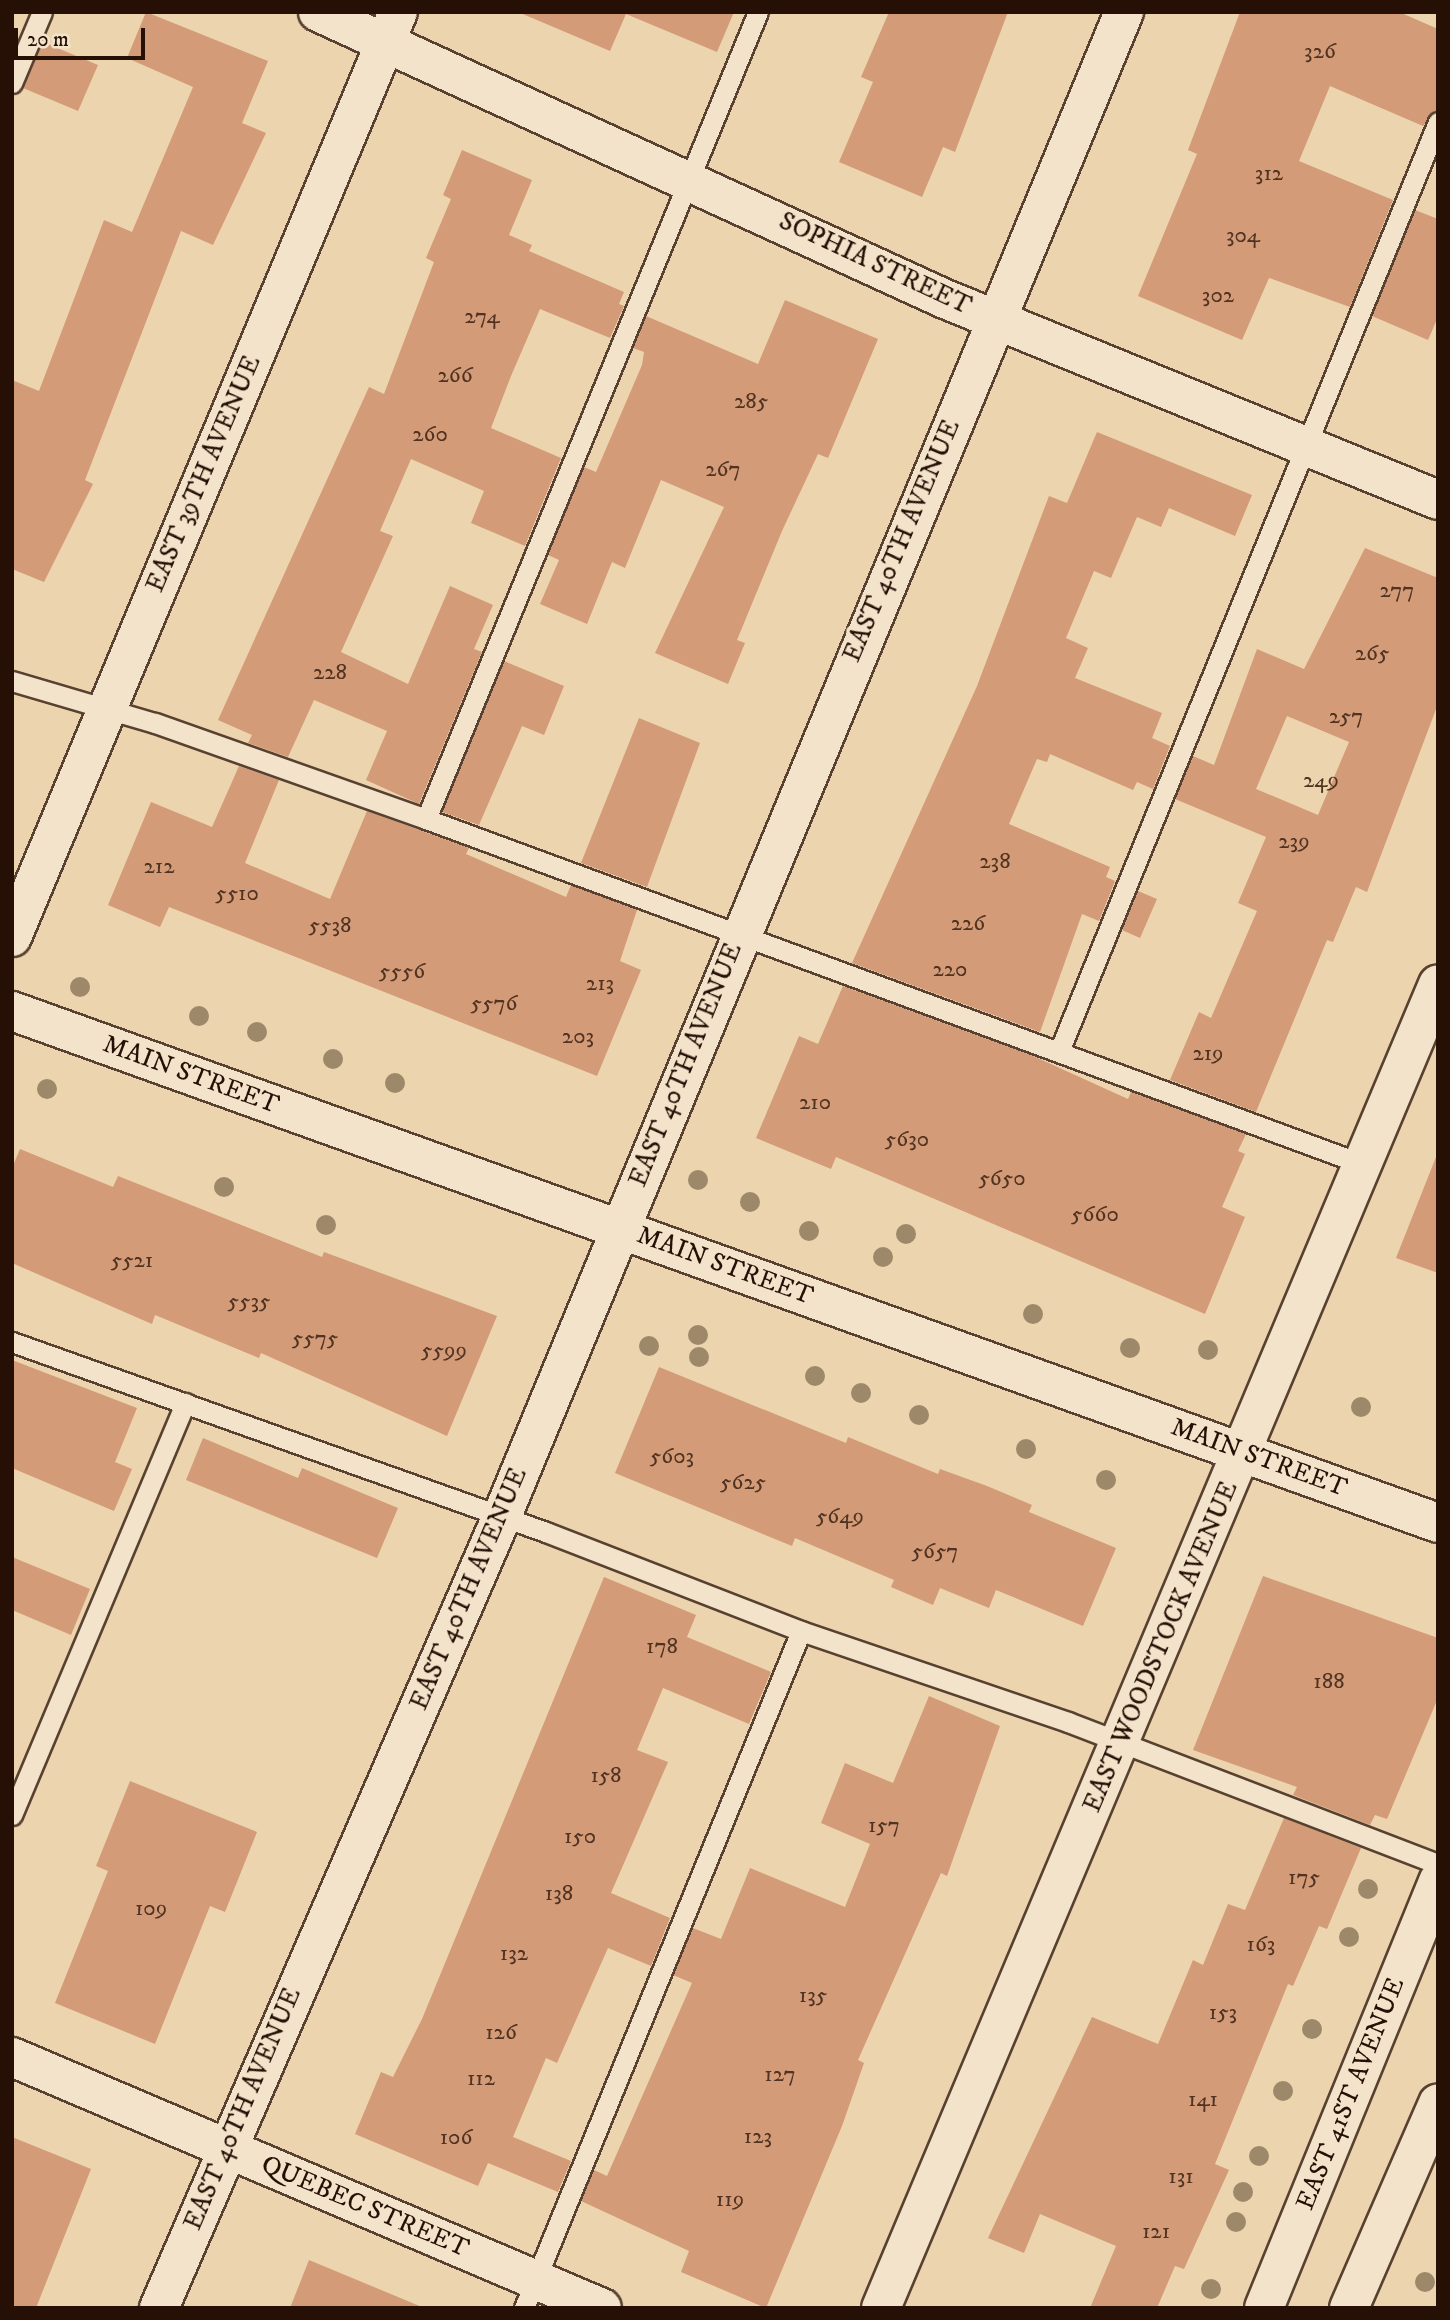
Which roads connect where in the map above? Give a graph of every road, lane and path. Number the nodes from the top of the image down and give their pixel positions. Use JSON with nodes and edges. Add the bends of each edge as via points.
{"nodes":[{"id":1,"x":41,"y":12,"type":"edge"},
{"id":2,"x":318,"y":12,"type":"edge"},
{"id":3,"x":758,"y":12,"type":"edge"},
{"id":4,"x":1124,"y":12,"type":"edge"},
{"id":5,"x":392,"y":27,"type":"edge"},
{"id":6,"x":12,"y":83,"type":"edge"},
{"id":7,"x":1438,"y":121,"type":"edge"},
{"id":8,"x":689,"y":177,"type":"junction"},
{"id":9,"x":994,"y":318,"type":"junction"},
{"id":10,"x":1305,"y":444,"type":"junction"},
{"id":11,"x":1438,"y":500,"type":"edge"},
{"id":12,"x":12,"y":681,"type":"edge"},
{"id":13,"x":105,"y":710,"type":"junction"},
{"id":14,"x":426,"y":819,"type":"junction"},
{"id":15,"x":738,"y":936,"type":"junction"},
{"id":16,"x":12,"y":937,"type":"edge"},
{"id":17,"x":1438,"y":984,"type":"edge"},
{"id":18,"x":12,"y":1011,"type":"edge"},
{"id":19,"x":1060,"y":1049,"type":"junction"},
{"id":20,"x":1362,"y":1164,"type":"junction"},
{"id":21,"x":619,"y":1227,"type":"junction"},
{"id":22,"x":12,"y":1342,"type":"edge"},
{"id":23,"x":185,"y":1403,"type":"junction"},
{"id":24,"x":1243,"y":1452,"type":"junction"},
{"id":25,"x":502,"y":1516,"type":"junction"},
{"id":26,"x":1438,"y":1523,"type":"edge"},
{"id":27,"x":801,"y":1631,"type":"junction"},
{"id":28,"x":1121,"y":1746,"type":"junction"},
{"id":29,"x":12,"y":1815,"type":"edge"},
{"id":30,"x":1438,"y":1864,"type":"edge"},
{"id":31,"x":1438,"y":1881,"type":"edge"},
{"id":32,"x":12,"y":2057,"type":"edge"},
{"id":33,"x":1438,"y":2103,"type":"edge"},
{"id":34,"x":225,"y":2148,"type":"junction"},
{"id":35,"x":530,"y":2294,"type":"edge"},
{"id":36,"x":159,"y":2308,"type":"edge"},
{"id":37,"x":602,"y":2308,"type":"edge"},
{"id":38,"x":881,"y":2308,"type":"edge"},
{"id":39,"x":1264,"y":2308,"type":"edge"},
{"id":40,"x":1349,"y":2308,"type":"edge"}],
"edges":[{"from":1,"to":6,"type":"lane"},
{"from":2,"to":5,"type":"street","name":"SOPHIA STREET"},
{"from":3,"to":8,"type":"lane"},
{"from":4,"to":9,"type":"street","name":"EAST 40TH AVENUE"},
{"from":5,"to":8,"type":"street","name":"SOPHIA STREET"},
{"from":5,"to":13,"type":"street","name":"EAST 39TH AVENUE"},
{"from":7,"to":10,"type":"lane"},
{"from":8,"to":9,"type":"street","name":"SOPHIA STREET"},
{"from":8,"to":14,"type":"lane"},
{"from":9,"to":10,"type":"street","name":"SOPHIA STREET"},
{"from":9,"to":15,"type":"street","name":"EAST 40TH AVENUE"},
{"from":10,"to":11,"type":"street","name":"SOPHIA STREET"},
{"from":10,"to":19,"type":"lane"},
{"from":12,"to":13,"type":"lane"},
{"from":13,"to":14,"type":"lane"},
{"from":13,"to":16,"type":"street","name":"EAST 39TH AVENUE"},
{"from":14,"to":15,"type":"lane"},
{"from":15,"to":19,"type":"lane"},
{"from":15,"to":21,"type":"street","name":"EAST 40TH AVENUE"},
{"from":17,"to":20,"type":"street","name":"EAST WOODSTOCK AVENUE"},
{"from":18,"to":21,"type":"street","name":"MAIN STREET"},
{"from":19,"to":20,"type":"lane"},
{"from":20,"to":24,"type":"street","name":"EAST WOODSTOCK AVENUE"},
{"from":21,"to":24,"type":"street","name":"MAIN STREET"},
{"from":21,"to":25,"type":"street","name":"EAST 40TH AVENUE"},
{"from":22,"to":23,"type":"lane"},
{"from":23,"to":25,"type":"lane"},
{"from":23,"to":29,"type":"lane"},
{"from":24,"to":26,"type":"street","name":"MAIN STREET"},
{"from":24,"to":28,"type":"street","name":"EAST WOODSTOCK AVENUE"},
{"from":25,"to":27,"type":"lane"},
{"from":25,"to":34,"type":"street","name":"EAST 40TH AVENUE"},
{"from":27,"to":28,"type":"lane"},
{"from":27,"to":35,"type":"lane"},
{"from":28,"to":30,"type":"lane"},
{"from":28,"to":38,"type":"street","name":"EAST WOODSTOCK AVENUE"},
{"from":31,"to":39,"type":"street","name":"EAST 41ST AVENUE"},
{"from":32,"to":34,"type":"street","name":"QUEBEC STREET"},
{"from":33,"to":40,"type":"street"},
{"from":34,"to":35,"type":"street","name":"QUEBEC STREET"},
{"from":34,"to":36,"type":"street","name":"EAST 40TH AVENUE"},
{"from":35,"to":37,"type":"street","name":"QUEBEC STREET"}]}
